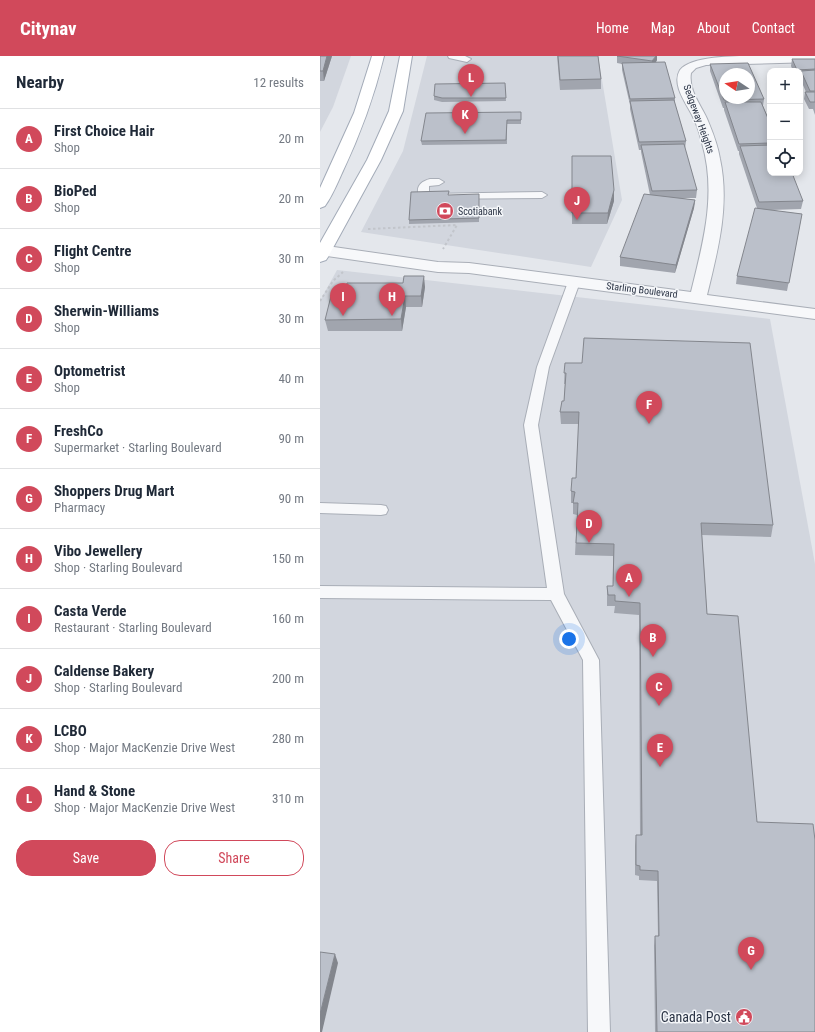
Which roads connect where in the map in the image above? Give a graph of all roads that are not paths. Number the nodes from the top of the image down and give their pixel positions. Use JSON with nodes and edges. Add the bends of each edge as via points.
{"nodes":[{"id":1,"x":378,"y":56,"type":"edge"},
{"id":2,"x":406,"y":56,"type":"edge"},
{"id":3,"x":452,"y":56,"type":"edge"},
{"id":4,"x":815,"y":58,"type":"edge"},
{"id":5,"x":467,"y":60,"type":"dead end"},
{"id":6,"x":439,"y":182,"type":"dead end"},
{"id":7,"x":542,"y":195,"type":"dead end"},
{"id":8,"x":320,"y":203,"type":"edge"},
{"id":9,"x":323,"y":246,"type":"edge"},
{"id":10,"x":469,"y":268,"type":"junction"},
{"id":11,"x":574,"y":282,"type":"junction"},
{"id":12,"x":698,"y":297,"type":"junction"},
{"id":13,"x":815,"y":314,"type":"edge"},
{"id":14,"x":320,"y":508,"type":"edge"},
{"id":15,"x":381,"y":510,"type":"dead end"},
{"id":16,"x":320,"y":592,"type":"edge"},
{"id":17,"x":556,"y":594,"type":"junction"},
{"id":18,"x":599,"y":1032,"type":"edge"}],
"edges":[{"from":1,"to":8,"type":"main road","via":[[362,112]]},
{"from":2,"to":9,"type":"main road","via":[[396,111],[374,160]]},
{"from":3,"to":5,"type":"lane"},
{"from":4,"to":12,"type":"street","name":"Sedgeway Heights","via":[[706,61],[693,63],[687,69],[684,77],[690,99],[701,121],[713,158],[717,200],[716,217]]},
{"from":6,"to":7,"type":"lane","via":[[424,184],[424,197]]},
{"from":9,"to":10,"type":"street","name":"Starling Boulevard","via":[[438,267]]},
{"from":9,"to":10,"type":"street","name":"Starling Boulevard","via":[[446,258]]},
{"from":10,"to":11,"type":"street","name":"Starling Boulevard"},
{"from":11,"to":12,"type":"street","name":"Starling Boulevard"},
{"from":11,"to":17,"type":"lane","via":[[542,367],[531,425]]},
{"from":12,"to":13,"type":"street","name":"Starling Boulevard"},
{"from":14,"to":15,"type":"lane"},
{"from":16,"to":17,"type":"lane"},
{"from":17,"to":18,"type":"lane","via":[[591,660]]}]}
